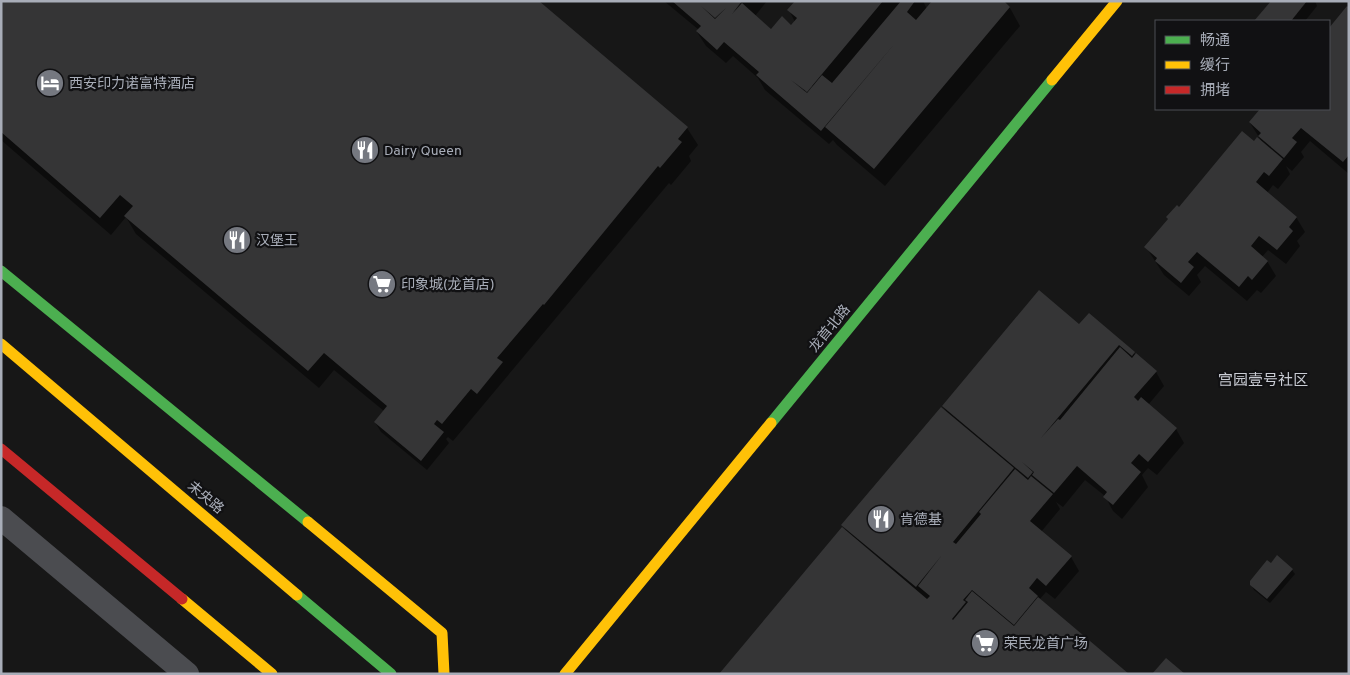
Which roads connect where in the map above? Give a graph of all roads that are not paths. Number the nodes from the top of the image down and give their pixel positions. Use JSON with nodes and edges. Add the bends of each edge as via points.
{"nodes":[{"id":1,"x":1117,"y":1,"type":"edge"},
{"id":2,"x":1,"y":271,"type":"edge"},
{"id":3,"x":1,"y":344,"type":"edge"},
{"id":4,"x":1,"y":449,"type":"edge"},
{"id":5,"x":1,"y":518,"type":"edge"},
{"id":6,"x":188,"y":674,"type":"edge"},
{"id":7,"x":272,"y":674,"type":"edge"},
{"id":8,"x":391,"y":674,"type":"edge"},
{"id":9,"x":444,"y":674,"type":"edge"},
{"id":10,"x":565,"y":674,"type":"edge"}],
"edges":[{"from":1,"to":10,"type":"street","name":"龙首北路"},
{"from":2,"to":9,"type":"street","via":[[442,633]]},
{"from":3,"to":8,"type":"street","name":"未央路"},
{"from":4,"to":7,"type":"street"},
{"from":5,"to":6,"type":"street"}]}
